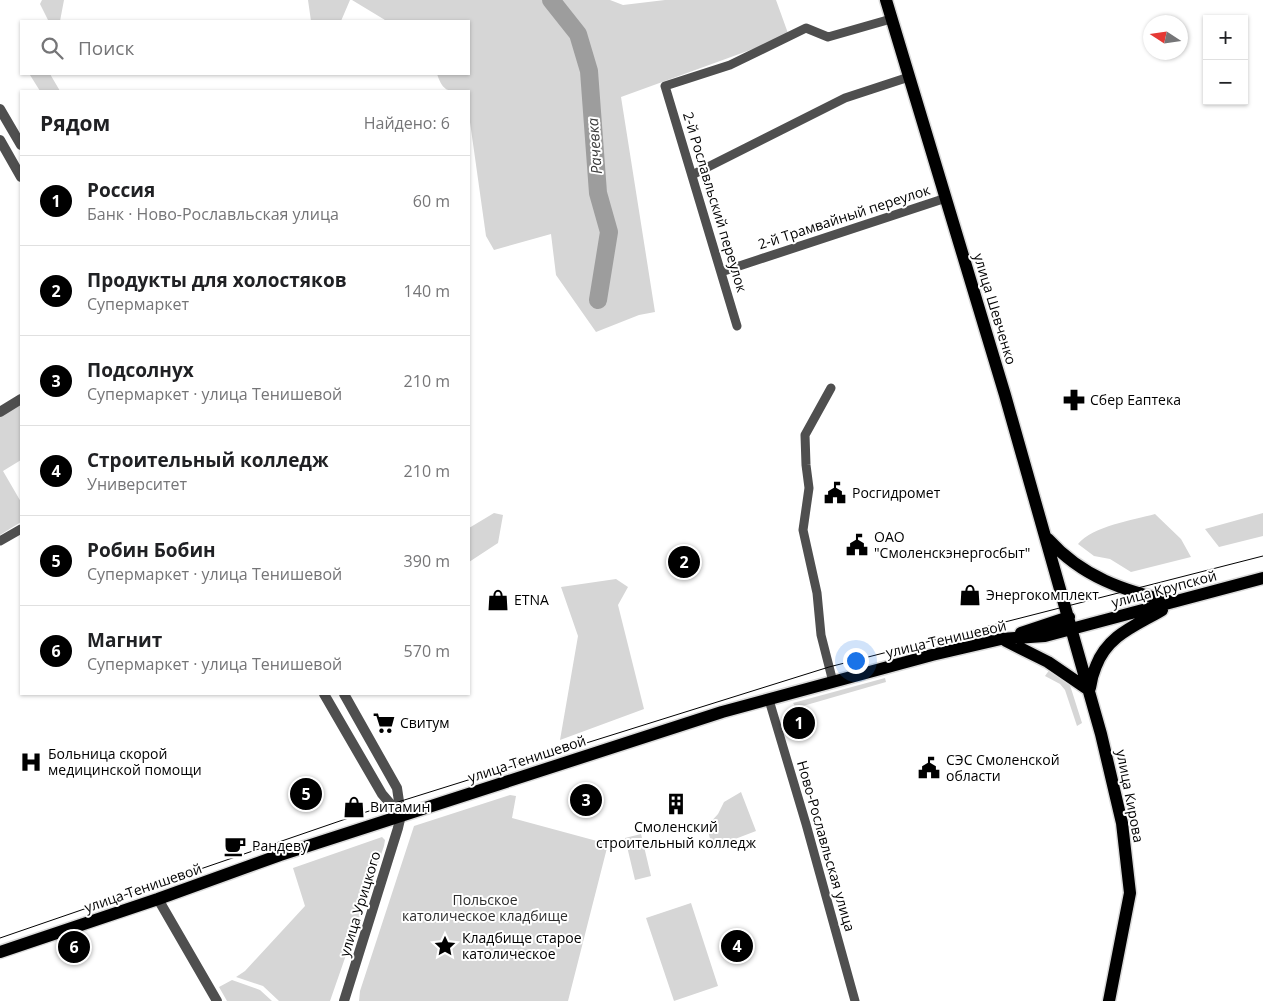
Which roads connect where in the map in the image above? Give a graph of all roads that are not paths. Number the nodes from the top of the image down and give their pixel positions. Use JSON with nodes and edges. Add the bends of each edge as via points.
{"nodes":[{"id":1,"x":886,"y":0,"type":"edge"},
{"id":2,"x":891,"y":19,"type":"junction"},
{"id":3,"x":909,"y":77,"type":"junction"},
{"id":4,"x":0,"y":109,"type":"edge"},
{"id":5,"x":0,"y":140,"type":"edge"},
{"id":6,"x":20,"y":143,"type":"edge"},
{"id":7,"x":20,"y":175,"type":"edge"},
{"id":8,"x":692,"y":175,"type":"junction"},
{"id":9,"x":946,"y":198,"type":"junction"},
{"id":10,"x":721,"y":272,"type":"junction"},
{"id":11,"x":738,"y":326,"type":"dead end"},
{"id":12,"x":831,"y":388,"type":"dead end"},
{"id":13,"x":20,"y":400,"type":"edge"},
{"id":14,"x":0,"y":410,"type":"edge"},
{"id":15,"x":20,"y":530,"type":"edge"},
{"id":16,"x":1046,"y":537,"type":"junction"},
{"id":17,"x":0,"y":541,"type":"edge"},
{"id":18,"x":1263,"y":578,"type":"edge"},
{"id":19,"x":1175,"y":602,"type":"junction"},
{"id":20,"x":1071,"y":623,"type":"junction"},
{"id":21,"x":1001,"y":639,"type":"junction"},
{"id":22,"x":833,"y":682,"type":"junction"},
{"id":23,"x":1089,"y":690,"type":"junction"},
{"id":24,"x":325,"y":695,"type":"edge"},
{"id":25,"x":345,"y":695,"type":"edge"},
{"id":26,"x":769,"y":700,"type":"junction"},
{"id":27,"x":401,"y":815,"type":"junction"},
{"id":28,"x":158,"y":899,"type":"junction"},
{"id":29,"x":0,"y":952,"type":"edge"},
{"id":30,"x":217,"y":1001,"type":"edge"},
{"id":31,"x":344,"y":1001,"type":"edge"},
{"id":32,"x":855,"y":1001,"type":"edge"},
{"id":33,"x":1109,"y":1001,"type":"edge"}],
"edges":[{"from":1,"to":2,"type":"main road","name":"улица Шевченко"},
{"from":2,"to":3,"type":"main road","name":"улица Шевченко"},
{"from":2,"to":8,"type":"street","name":"2-й Рославльский переулок","via":[[828,37],[806,28],[730,65],[666,86]]},
{"from":3,"to":8,"type":"street","via":[[845,98]]},
{"from":3,"to":9,"type":"main road","name":"улица Шевченко"},
{"from":4,"to":6,"type":"street"},
{"from":5,"to":7,"type":"street"},
{"from":8,"to":10,"type":"street","name":"2-й Рославльский переулок"},
{"from":9,"to":10,"type":"street","name":"2-й Трамвайный переулок"},
{"from":9,"to":16,"type":"main road","name":"улица Шевченко"},
{"from":10,"to":11,"type":"street","name":"2-й Рославльский переулок"},
{"from":12,"to":22,"type":"street","via":[[805,435],[809,488],[803,530]]},
{"from":13,"to":14,"type":"street"},
{"from":15,"to":17,"type":"street"},
{"from":16,"to":19,"type":"main road","via":[[1058,551],[1087,572],[1135,594]]},
{"from":16,"to":20,"type":"main road","name":"улица Шевченко"},
{"from":18,"to":19,"type":"main road","name":"улица Крупской"},
{"from":19,"to":20,"type":"main road","name":"улица Крупской"},
{"from":19,"to":23,"type":"main road","via":[[1118,634],[1095,666]]},
{"from":20,"to":21,"type":"main road","name":"улица Тенишевой","via":[[1045,636]]},
{"from":20,"to":23,"type":"main road","name":"улица Кирова"},
{"from":21,"to":22,"type":"main road","name":"улица Тенишевой"},
{"from":21,"to":23,"type":"main road","via":[[1035,654]]},
{"from":22,"to":26,"type":"main road","name":"улица Тенишевой"},
{"from":23,"to":33,"type":"main road","name":"улица Кирова","via":[[1122,823],[1130,893]]},
{"from":24,"to":27,"type":"street","via":[[382,794]]},
{"from":25,"to":27,"type":"street","via":[[398,788]]},
{"from":26,"to":27,"type":"main road","name":"улица Тенишевой","via":[[722,712]]},
{"from":26,"to":32,"type":"street","name":"Ново-Рославльская улица"},
{"from":27,"to":28,"type":"main road","name":"улица Тенишевой"},
{"from":27,"to":31,"type":"street","name":"улица Урицкого"},
{"from":28,"to":29,"type":"main road","name":"улица Тенишевой"},
{"from":28,"to":30,"type":"street"}]}
